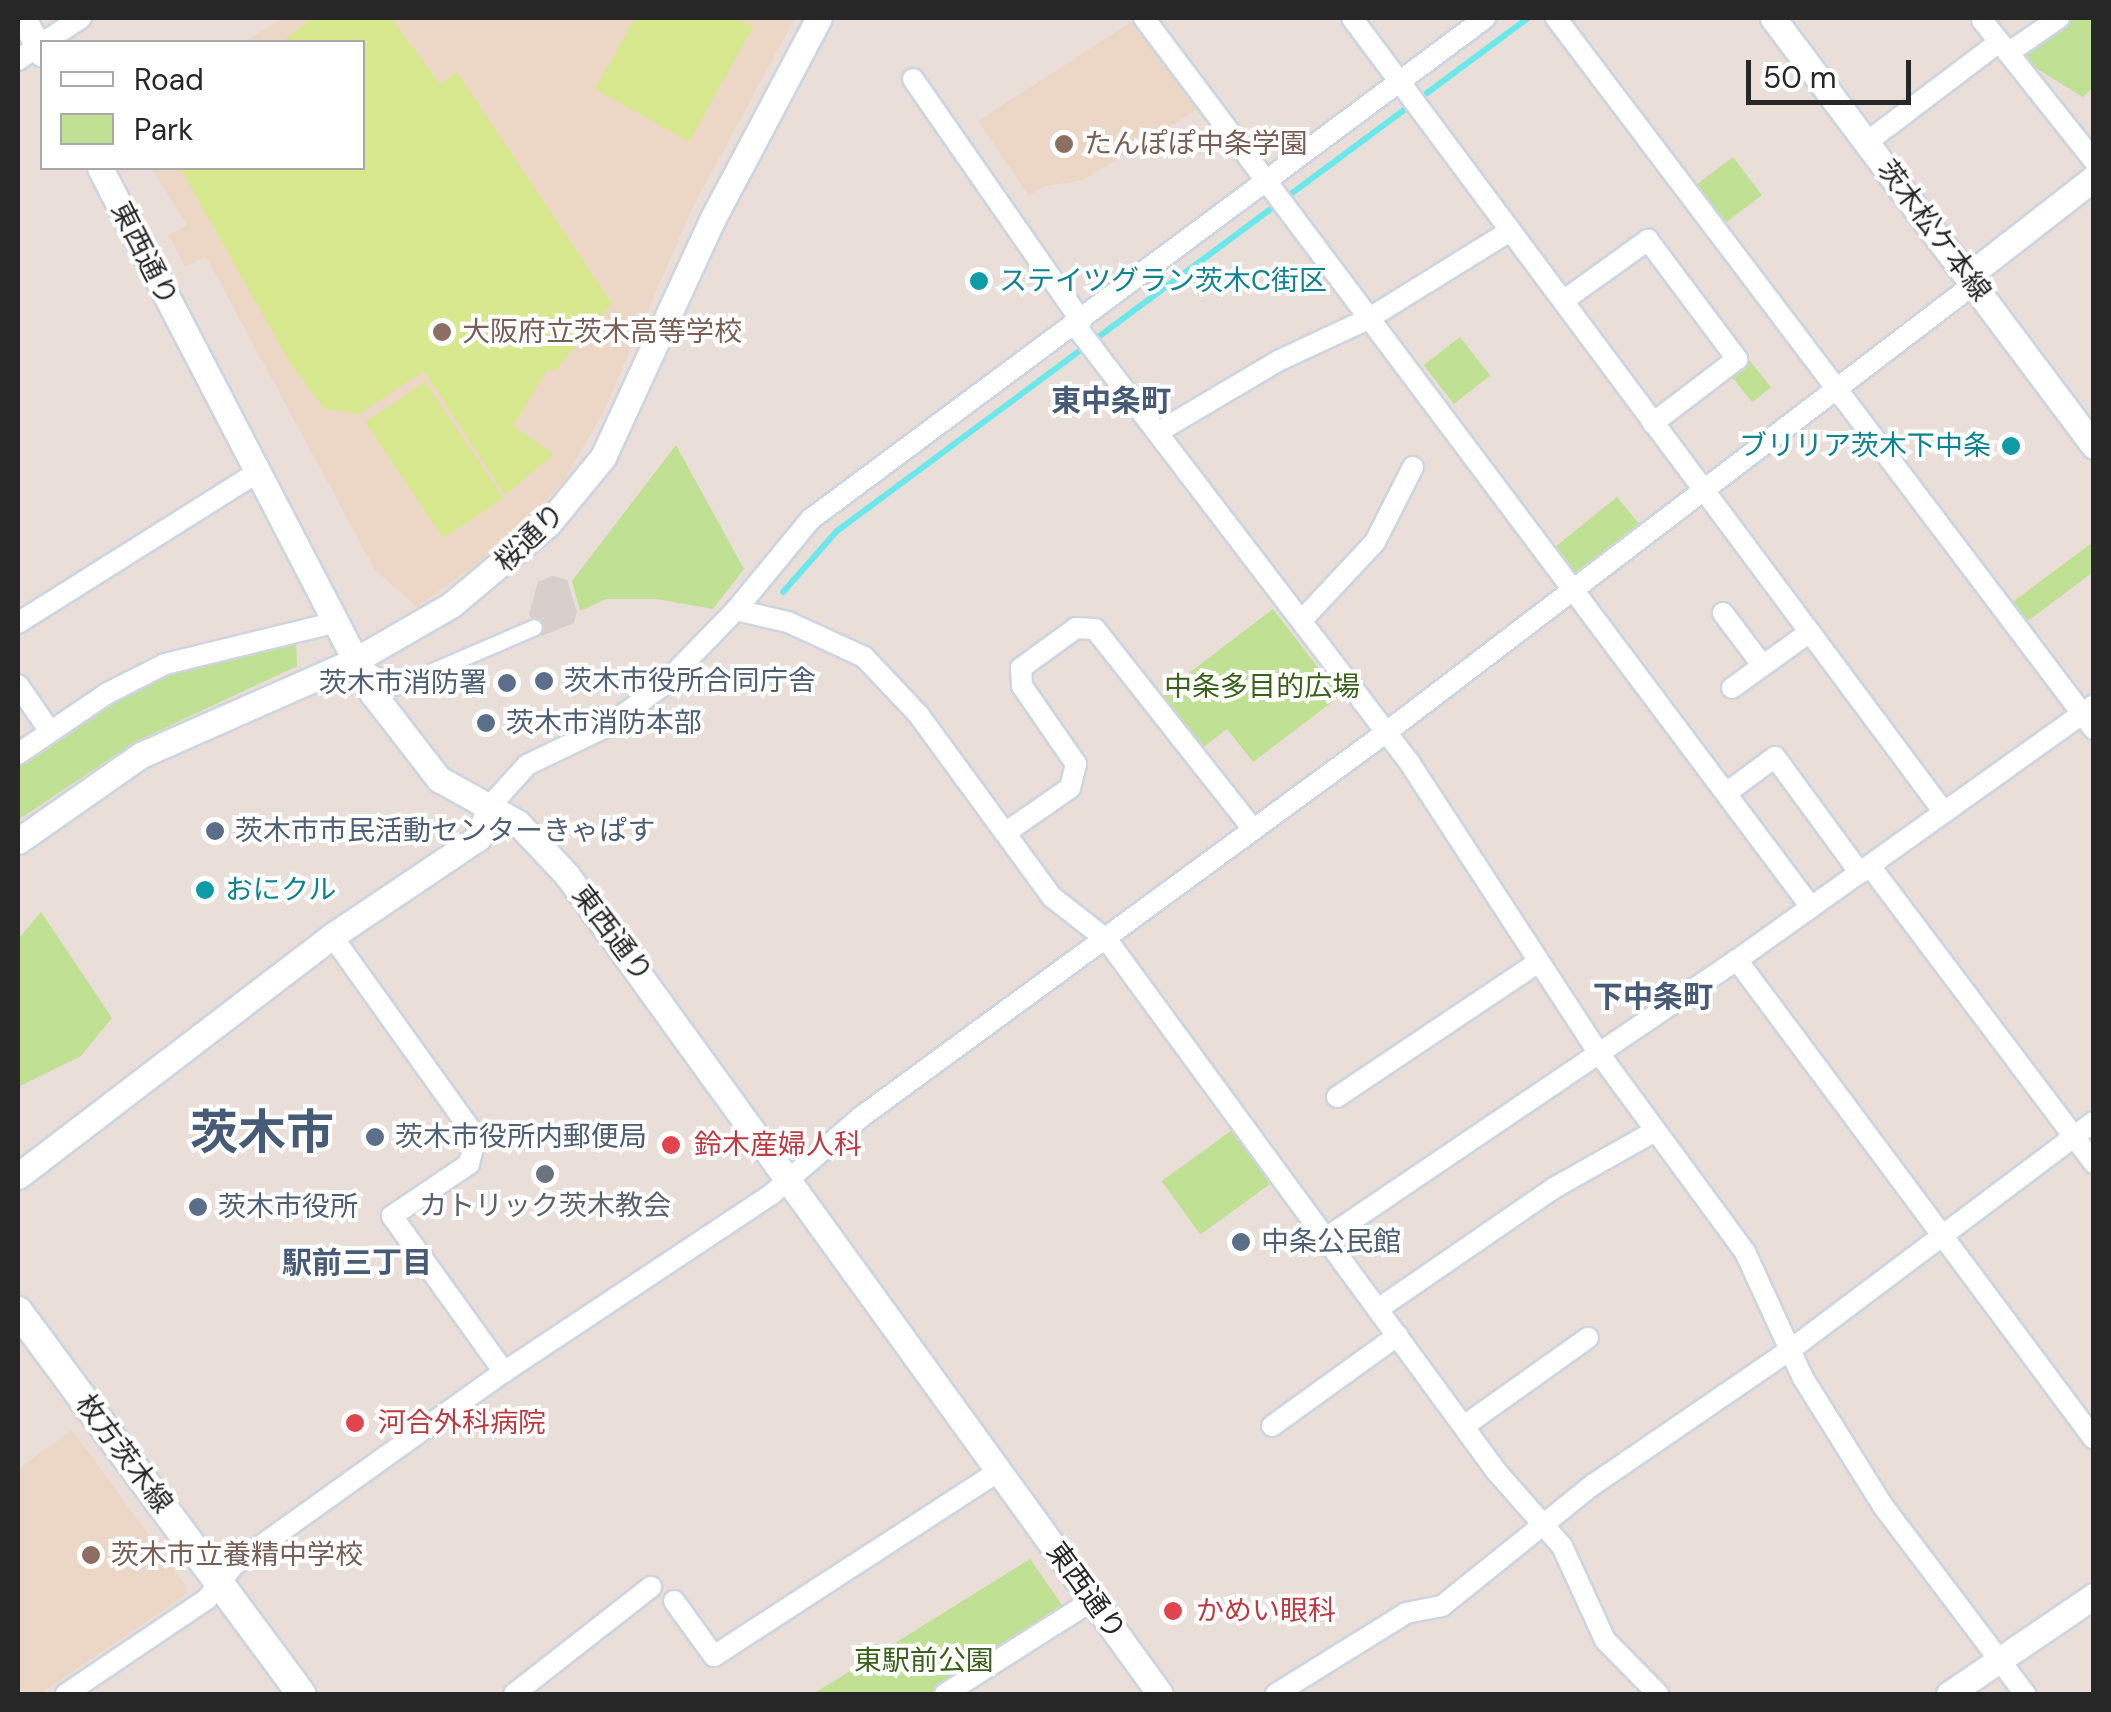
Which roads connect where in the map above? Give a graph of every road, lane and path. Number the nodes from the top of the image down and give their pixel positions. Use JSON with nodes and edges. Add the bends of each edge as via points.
{"nodes":[{"id":1,"x":22,"y":18,"type":"edge"},
{"id":2,"x":82,"y":18,"type":"edge"},
{"id":3,"x":819,"y":18,"type":"edge"},
{"id":4,"x":1144,"y":18,"type":"edge"},
{"id":5,"x":1352,"y":18,"type":"edge"},
{"id":6,"x":1485,"y":18,"type":"edge"},
{"id":7,"x":1556,"y":18,"type":"edge"},
{"id":8,"x":1772,"y":18,"type":"edge"},
{"id":9,"x":2059,"y":18,"type":"edge"},
{"id":10,"x":1982,"y":20,"type":"dead end"},
{"id":11,"x":50,"y":40,"type":"edge"},
{"id":12,"x":2004,"y":48,"type":"junction"},
{"id":13,"x":37,"y":49,"type":"edge"},
{"id":14,"x":914,"y":80,"type":"dead end"},
{"id":15,"x":1409,"y":94,"type":"junction"},
{"id":16,"x":1867,"y":142,"type":"junction"},
{"id":17,"x":2094,"y":161,"type":"edge"},
{"id":18,"x":101,"y":170,"type":"edge"},
{"id":19,"x":2094,"y":178,"type":"edge"},
{"id":20,"x":1276,"y":194,"type":"junction"},
{"id":21,"x":1510,"y":230,"type":"junction"},
{"id":22,"x":1971,"y":280,"type":"junction"},
{"id":23,"x":1563,"y":301,"type":"junction"},
{"id":24,"x":1368,"y":319,"type":"junction"},
{"id":25,"x":1083,"y":333,"type":"junction"},
{"id":26,"x":1836,"y":387,"type":"junction"},
{"id":27,"x":1653,"y":422,"type":"junction"},
{"id":28,"x":1158,"y":432,"type":"junction"},
{"id":29,"x":2094,"y":446,"type":"edge"},
{"id":30,"x":1412,"y":466,"type":"dead end"},
{"id":31,"x":256,"y":474,"type":"junction"},
{"id":32,"x":1703,"y":490,"type":"junction"},
{"id":33,"x":1575,"y":587,"type":"junction"},
{"id":34,"x":736,"y":610,"type":"junction"},
{"id":35,"x":1723,"y":613,"type":"dead end"},
{"id":36,"x":1302,"y":618,"type":"junction"},
{"id":37,"x":18,"y":623,"type":"edge"},
{"id":38,"x":334,"y":623,"type":"junction"},
{"id":39,"x":534,"y":628,"type":"dead end"},
{"id":40,"x":1810,"y":632,"type":"junction"},
{"id":41,"x":354,"y":661,"type":"junction"},
{"id":42,"x":1763,"y":666,"type":"junction"},
{"id":43,"x":18,"y":685,"type":"edge"},
{"id":44,"x":1732,"y":688,"type":"dead end"},
{"id":45,"x":2090,"y":716,"type":"edge"},
{"id":46,"x":49,"y":730,"type":"junction"},
{"id":47,"x":1388,"y":732,"type":"junction"},
{"id":48,"x":18,"y":754,"type":"edge"},
{"id":49,"x":1729,"y":791,"type":"junction"},
{"id":50,"x":490,"y":806,"type":"junction"},
{"id":51,"x":1943,"y":811,"type":"junction"},
{"id":52,"x":1254,"y":830,"type":"junction"},
{"id":53,"x":1005,"y":833,"type":"junction"},
{"id":54,"x":18,"y":840,"type":"edge"},
{"id":55,"x":1865,"y":869,"type":"junction"},
{"id":56,"x":1811,"y":907,"type":"junction"},
{"id":57,"x":332,"y":936,"type":"junction"},
{"id":58,"x":1107,"y":940,"type":"junction"},
{"id":59,"x":1737,"y":960,"type":"junction"},
{"id":60,"x":1537,"y":963,"type":"junction"},
{"id":61,"x":1598,"y":1052,"type":"junction"},
{"id":62,"x":1337,"y":1097,"type":"dead end"},
{"id":63,"x":2094,"y":1122,"type":"edge"},
{"id":64,"x":1655,"y":1131,"type":"junction"},
{"id":65,"x":2075,"y":1136,"type":"junction"},
{"id":66,"x":2094,"y":1163,"type":"edge"},
{"id":67,"x":18,"y":1176,"type":"edge"},
{"id":68,"x":788,"y":1179,"type":"junction"},
{"id":69,"x":1942,"y":1236,"type":"junction"},
{"id":70,"x":1326,"y":1238,"type":"junction"},
{"id":71,"x":1378,"y":1309,"type":"junction"},
{"id":72,"x":18,"y":1311,"type":"edge"},
{"id":73,"x":1398,"y":1336,"type":"junction"},
{"id":74,"x":1588,"y":1338,"type":"dead end"},
{"id":75,"x":1790,"y":1350,"type":"junction"},
{"id":76,"x":504,"y":1372,"type":"junction"},
{"id":77,"x":1272,"y":1426,"type":"dead end"},
{"id":78,"x":1464,"y":1426,"type":"junction"},
{"id":79,"x":2094,"y":1439,"type":"edge"},
{"id":80,"x":999,"y":1470,"type":"junction"},
{"id":81,"x":1546,"y":1524,"type":"junction"},
{"id":82,"x":220,"y":1583,"type":"junction"},
{"id":83,"x":652,"y":1587,"type":"dead end"},
{"id":84,"x":2094,"y":1596,"type":"edge"},
{"id":85,"x":1093,"y":1600,"type":"junction"},
{"id":86,"x":674,"y":1601,"type":"dead end"},
{"id":87,"x":2000,"y":1660,"type":"junction"},
{"id":88,"x":66,"y":1694,"type":"edge"},
{"id":89,"x":301,"y":1694,"type":"edge"},
{"id":90,"x":514,"y":1694,"type":"edge"},
{"id":91,"x":946,"y":1694,"type":"edge"},
{"id":92,"x":1160,"y":1694,"type":"edge"},
{"id":93,"x":1276,"y":1694,"type":"edge"},
{"id":94,"x":1658,"y":1694,"type":"edge"},
{"id":95,"x":1949,"y":1694,"type":"edge"},
{"id":96,"x":2025,"y":1694,"type":"edge"}],
"edges":[{"from":1,"to":13,"type":"street"},
{"from":2,"to":11,"type":"street"},
{"from":3,"to":41,"type":"street","name":"桜通り","via":[[713,218],[603,457],[504,566]]},
{"from":4,"to":20,"type":"street"},
{"from":5,"to":15,"type":"street"},
{"from":6,"to":15,"type":"street"},
{"from":7,"to":26,"type":"street"},
{"from":8,"to":16,"type":"street","name":"茨木松ケ本線"},
{"from":9,"to":12,"type":"street"},
{"from":10,"to":12,"type":"street"},
{"from":12,"to":16,"type":"street"},
{"from":12,"to":17,"type":"street"},
{"from":14,"to":25,"type":"street"},
{"from":15,"to":20,"type":"street"},
{"from":15,"to":21,"type":"street"},
{"from":16,"to":22,"type":"street","name":"茨木松ケ本線"},
{"from":18,"to":31,"type":"street","name":"東西通り"},
{"from":19,"to":22,"type":"street"},
{"from":20,"to":24,"type":"street"},
{"from":20,"to":25,"type":"street"},
{"from":21,"to":23,"type":"street"},
{"from":21,"to":24,"type":"street"},
{"from":22,"to":26,"type":"street"},
{"from":22,"to":29,"type":"street","name":"茨木松ケ本線"},
{"from":23,"to":27,"type":"street"},
{"from":23,"to":27,"type":"street","via":[[1648,240],[1737,359]]},
{"from":24,"to":28,"type":"street"},
{"from":24,"to":33,"type":"street"},
{"from":25,"to":28,"type":"street"},
{"from":25,"to":34,"type":"street","via":[[811,519]]},
{"from":26,"to":32,"type":"street"},
{"from":26,"to":45,"type":"street"},
{"from":27,"to":32,"type":"street"},
{"from":28,"to":36,"type":"street"},
{"from":30,"to":36,"type":"street","via":[[1375,542]]},
{"from":31,"to":37,"type":"street"},
{"from":31,"to":38,"type":"street","name":"東西通り"},
{"from":32,"to":33,"type":"street"},
{"from":32,"to":40,"type":"street"},
{"from":33,"to":47,"type":"street"},
{"from":33,"to":49,"type":"street"},
{"from":34,"to":50,"type":"street","via":[[661,687],[606,727],[527,765]]},
{"from":34,"to":53,"type":"street","via":[[788,622],[864,657],[918,714]]},
{"from":35,"to":42,"type":"street"},
{"from":36,"to":47,"type":"street"},
{"from":38,"to":41,"type":"street","name":"東西通り"},
{"from":38,"to":46,"type":"street","via":[[165,664]]},
{"from":39,"to":41,"type":"street","via":[[395,687]]},
{"from":40,"to":42,"type":"street"},
{"from":40,"to":51,"type":"street"},
{"from":41,"to":50,"type":"street","name":"東西通り","via":[[439,778]]},
{"from":41,"to":54,"type":"street","name":"桜通り","via":[[141,754]]},
{"from":42,"to":44,"type":"street"},
{"from":43,"to":46,"type":"street"},
{"from":45,"to":51,"type":"street"},
{"from":46,"to":48,"type":"street"},
{"from":47,"to":52,"type":"street"},
{"from":47,"to":60,"type":"street"},
{"from":49,"to":55,"type":"street","via":[[1775,757]]},
{"from":49,"to":56,"type":"street"},
{"from":50,"to":57,"type":"street","via":[[478,838]]},
{"from":50,"to":68,"type":"street","name":"東西通り","via":[[518,823],[568,876]]},
{"from":51,"to":55,"type":"street"},
{"from":52,"to":53,"type":"street","via":[[1095,629],[1076,628],[1021,668],[1022,686],[1076,764],[1070,788]]},
{"from":52,"to":58,"type":"street"},
{"from":53,"to":58,"type":"street","via":[[1052,897]]},
{"from":55,"to":56,"type":"street"},
{"from":55,"to":65,"type":"street"},
{"from":56,"to":59,"type":"street"},
{"from":57,"to":67,"type":"street"},
{"from":57,"to":76,"type":"street","via":[[476,1137],[469,1164],[392,1216]]},
{"from":58,"to":68,"type":"street","via":[[861,1117]]},
{"from":58,"to":70,"type":"street"},
{"from":59,"to":61,"type":"street"},
{"from":59,"to":69,"type":"street"},
{"from":60,"to":61,"type":"street"},
{"from":60,"to":62,"type":"street"},
{"from":61,"to":64,"type":"street"},
{"from":61,"to":70,"type":"street"},
{"from":63,"to":65,"type":"street"},
{"from":64,"to":71,"type":"street","via":[[1554,1188]]},
{"from":64,"to":75,"type":"street","via":[[1746,1252]]},
{"from":65,"to":66,"type":"street"},
{"from":65,"to":69,"type":"street"},
{"from":68,"to":76,"type":"street"},
{"from":68,"to":80,"type":"street","name":"東西通り"},
{"from":69,"to":75,"type":"street"},
{"from":69,"to":79,"type":"street"},
{"from":70,"to":71,"type":"street"},
{"from":71,"to":73,"type":"street"},
{"from":72,"to":82,"type":"main road","name":"枚方茨木線"},
{"from":73,"to":77,"type":"street"},
{"from":73,"to":78,"type":"street"},
{"from":74,"to":78,"type":"street"},
{"from":75,"to":81,"type":"street"},
{"from":75,"to":87,"type":"street","via":[[1883,1506]]},
{"from":76,"to":82,"type":"street","via":[[234,1565]]},
{"from":78,"to":81,"type":"street"},
{"from":80,"to":85,"type":"street","name":"東西通り"},
{"from":80,"to":86,"type":"street","via":[[714,1656]]},
{"from":81,"to":93,"type":"street","via":[[1442,1606],[1406,1612]]},
{"from":81,"to":94,"type":"street","via":[[1606,1640]]},
{"from":82,"to":88,"type":"street","via":[[207,1600]]},
{"from":82,"to":89,"type":"main road","name":"枚方茨木線"},
{"from":83,"to":90,"type":"street"},
{"from":84,"to":87,"type":"street"},
{"from":85,"to":91,"type":"street"},
{"from":85,"to":92,"type":"street","name":"東西通り"},
{"from":87,"to":95,"type":"street"},
{"from":87,"to":96,"type":"street"}]}
